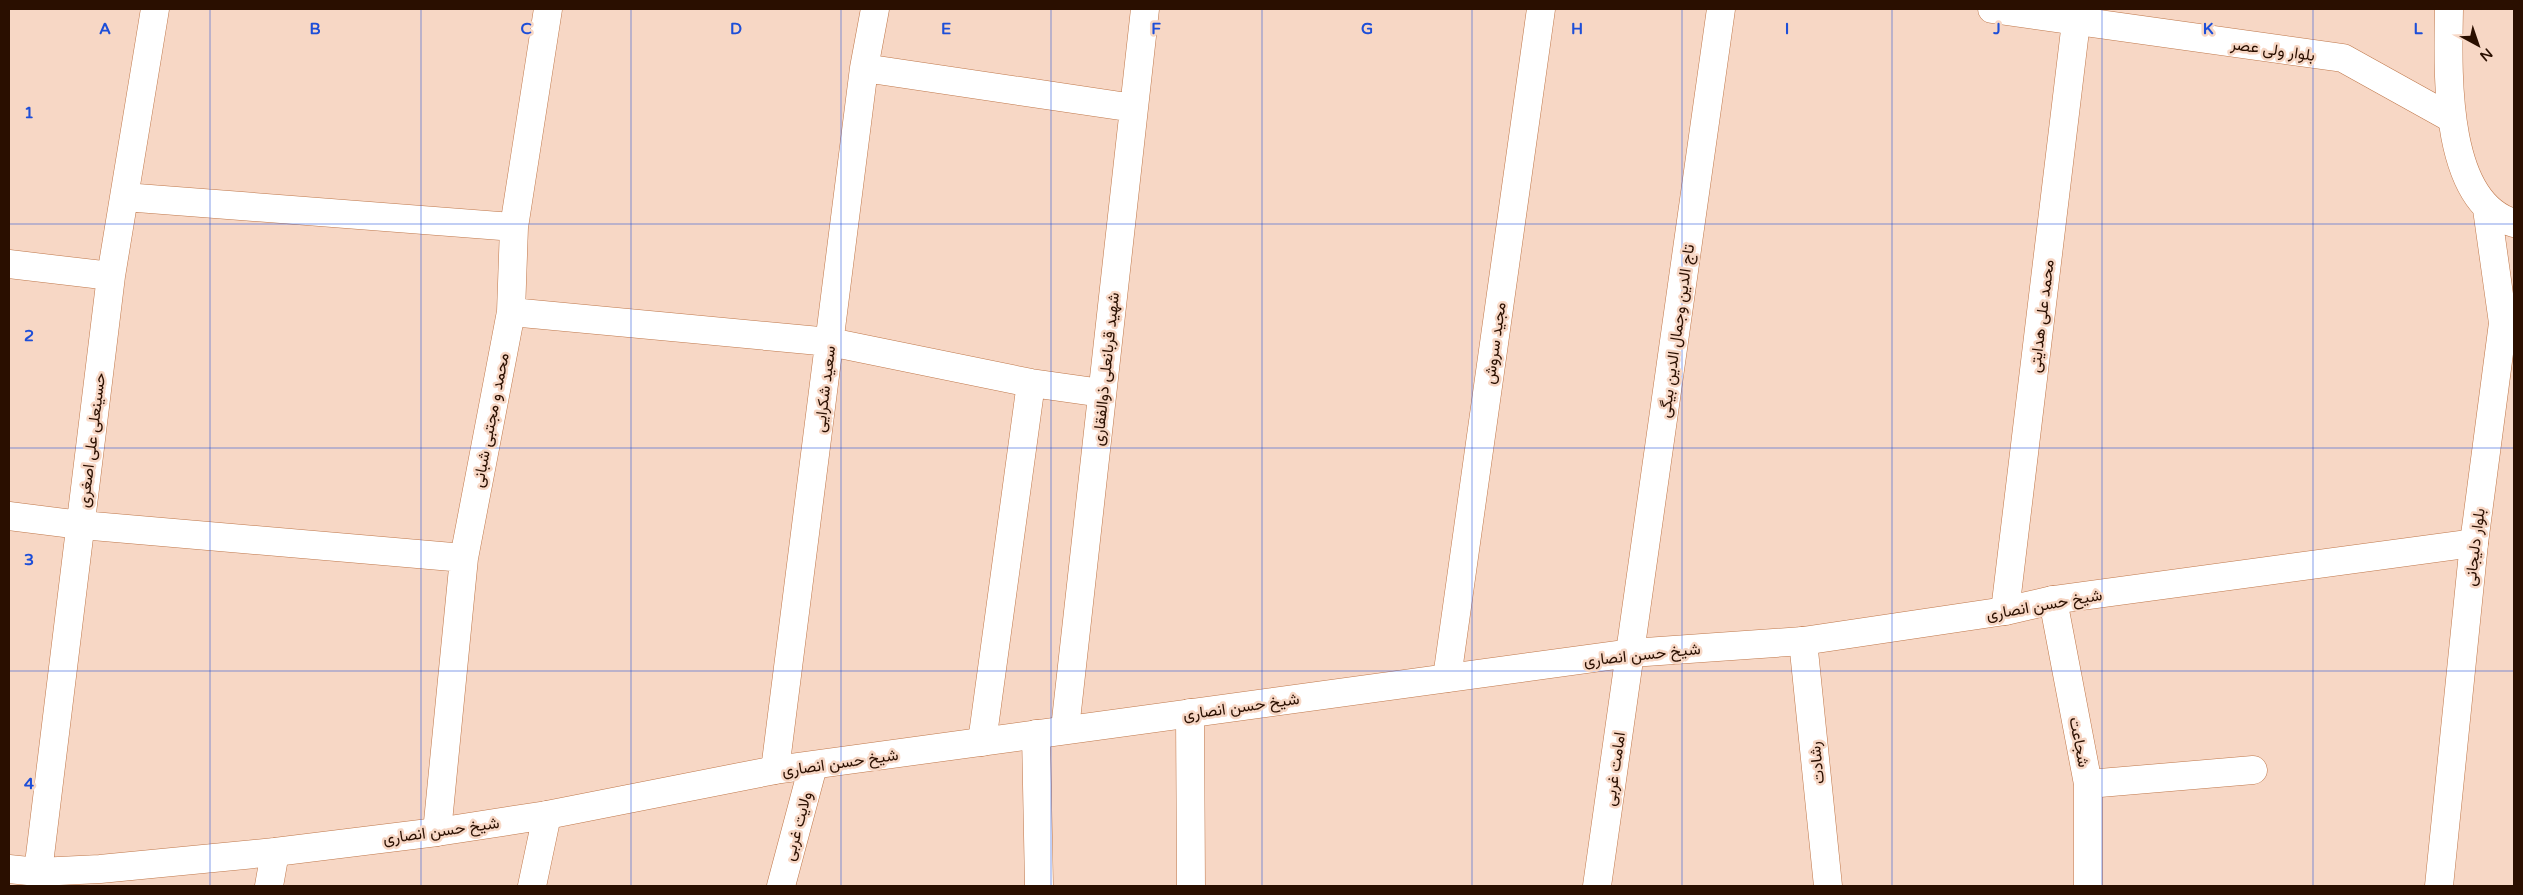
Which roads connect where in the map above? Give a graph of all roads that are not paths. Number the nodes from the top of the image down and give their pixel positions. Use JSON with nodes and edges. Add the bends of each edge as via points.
{"nodes":[{"id":1,"x":155,"y":9,"type":"edge"},
{"id":2,"x":548,"y":9,"type":"edge"},
{"id":3,"x":875,"y":9,"type":"edge"},
{"id":4,"x":1145,"y":9,"type":"edge"},
{"id":5,"x":1541,"y":9,"type":"edge"},
{"id":6,"x":1722,"y":9,"type":"edge"},
{"id":7,"x":1992,"y":9,"type":"edge"},
{"id":8,"x":2449,"y":9,"type":"edge"},
{"id":9,"x":2076,"y":22,"type":"junction"},
{"id":10,"x":864,"y":68,"type":"junction"},
{"id":11,"x":1134,"y":108,"type":"junction"},
{"id":12,"x":2452,"y":118,"type":"junction"},
{"id":13,"x":124,"y":197,"type":"junction"},
{"id":14,"x":2487,"y":209,"type":"junction"},
{"id":15,"x":2514,"y":223,"type":"edge"},
{"id":16,"x":514,"y":227,"type":"junction"},
{"id":17,"x":9,"y":264,"type":"edge"},
{"id":18,"x":111,"y":276,"type":"junction"},
{"id":19,"x":511,"y":312,"type":"junction"},
{"id":20,"x":830,"y":342,"type":"junction"},
{"id":21,"x":1031,"y":382,"type":"junction"},
{"id":22,"x":1102,"y":393,"type":"junction"},
{"id":23,"x":9,"y":516,"type":"edge"},
{"id":24,"x":81,"y":525,"type":"junction"},
{"id":25,"x":2474,"y":543,"type":"junction"},
{"id":26,"x":464,"y":558,"type":"junction"},
{"id":27,"x":2053,"y":600,"type":"junction"},
{"id":28,"x":2006,"y":611,"type":"junction"},
{"id":29,"x":1803,"y":641,"type":"junction"},
{"id":30,"x":1631,"y":653,"type":"junction"},
{"id":31,"x":1447,"y":678,"type":"junction"},
{"id":32,"x":1190,"y":713,"type":"junction"},
{"id":33,"x":1065,"y":729,"type":"junction"},
{"id":34,"x":1036,"y":734,"type":"junction"},
{"id":35,"x":982,"y":742,"type":"junction"},
{"id":36,"x":813,"y":766,"type":"junction"},
{"id":37,"x":775,"y":770,"type":"junction"},
{"id":38,"x":2253,"y":770,"type":"dead end"},
{"id":39,"x":2088,"y":784,"type":"junction"},
{"id":40,"x":547,"y":815,"type":"junction"},
{"id":41,"x":438,"y":832,"type":"junction"},
{"id":42,"x":274,"y":852,"type":"junction"},
{"id":43,"x":9,"y":869,"type":"edge"},
{"id":44,"x":38,"y":872,"type":"junction"},
{"id":45,"x":270,"y":886,"type":"edge"},
{"id":46,"x":532,"y":886,"type":"edge"},
{"id":47,"x":781,"y":886,"type":"edge"},
{"id":48,"x":1039,"y":886,"type":"edge"},
{"id":49,"x":1191,"y":886,"type":"edge"},
{"id":50,"x":1597,"y":886,"type":"edge"},
{"id":51,"x":1828,"y":886,"type":"edge"},
{"id":52,"x":2088,"y":886,"type":"edge"},
{"id":53,"x":2439,"y":886,"type":"edge"}],
"edges":[{"from":1,"to":13,"type":"street","name":"حسینعلی علی اصغری"},
{"from":2,"to":16,"type":"street","name":"محمد و مجتبی شبانی"},
{"from":3,"to":10,"type":"street","name":"سعید شکرایی"},
{"from":4,"to":11,"type":"street","name":"شهید قربانعلی ذوالفقاری"},
{"from":5,"to":31,"type":"street","name":"مجید سروش"},
{"from":6,"to":30,"type":"street","name":"تاج الدین وجمال الدین بیگی"},
{"from":7,"to":9,"type":"street","name":"بلوار ولی عصر"},
{"from":8,"to":12,"type":"street","via":[[2448,68]]},
{"from":9,"to":12,"type":"street","name":"بلوار ولی عصر","via":[[2343,58]]},
{"from":9,"to":28,"type":"street","name":"محمد علی هدایتی"},
{"from":10,"to":11,"type":"street"},
{"from":10,"to":20,"type":"street","name":"سعید شکرایی"},
{"from":11,"to":22,"type":"street","name":"شهید قربانعلی ذوالفقاری"},
{"from":12,"to":14,"type":"street","via":[[2462,166]]},
{"from":13,"to":16,"type":"street"},
{"from":13,"to":18,"type":"street","name":"حسینعلی علی اصغری"},
{"from":14,"to":15,"type":"street"},
{"from":14,"to":25,"type":"street","name":"بلوار دلیجانی","via":[[2503,323]]},
{"from":16,"to":19,"type":"street","name":"محمد و مجتبی شبانی"},
{"from":17,"to":18,"type":"street"},
{"from":18,"to":24,"type":"street","name":"حسینعلی علی اصغری"},
{"from":19,"to":20,"type":"street"},
{"from":19,"to":26,"type":"street","name":"محمد و مجتبی شبانی"},
{"from":20,"to":21,"type":"street"},
{"from":20,"to":37,"type":"street","name":"سعید شکرایی"},
{"from":21,"to":22,"type":"street"},
{"from":21,"to":35,"type":"street"},
{"from":22,"to":33,"type":"street","name":"شهید قربانعلی ذوالفقاری"},
{"from":23,"to":24,"type":"street"},
{"from":24,"to":26,"type":"street"},
{"from":24,"to":44,"type":"street","name":"حسینعلی علی اصغری"},
{"from":25,"to":27,"type":"street","name":"شیخ حسن انصاری"},
{"from":25,"to":53,"type":"street","name":"بلوار دلیجانی"},
{"from":26,"to":41,"type":"street","name":"محمد و مجتبی شبانی"},
{"from":27,"to":28,"type":"street","name":"شیخ حسن انصاری"},
{"from":27,"to":39,"type":"street","name":"شجاعت"},
{"from":28,"to":29,"type":"street","name":"شیخ حسن انصاری"},
{"from":29,"to":30,"type":"street","name":"شیخ حسن انصاری"},
{"from":29,"to":51,"type":"street","name":"رشادت"},
{"from":30,"to":31,"type":"street","name":"شیخ حسن انصاری"},
{"from":30,"to":50,"type":"street","name":"امامت غربی"},
{"from":31,"to":32,"type":"street","name":"شیخ حسن انصاری"},
{"from":32,"to":33,"type":"street","name":"شیخ حسن انصاری"},
{"from":32,"to":49,"type":"street"},
{"from":33,"to":34,"type":"street","name":"شیخ حسن انصاری"},
{"from":34,"to":35,"type":"street","name":"شیخ حسن انصاری"},
{"from":34,"to":48,"type":"street"},
{"from":35,"to":36,"type":"street","name":"شیخ حسن انصاری"},
{"from":36,"to":37,"type":"street","name":"شیخ حسن انصاری"},
{"from":36,"to":47,"type":"street","name":"ولایت غربی"},
{"from":37,"to":40,"type":"street","name":"شیخ حسن انصاری"},
{"from":38,"to":39,"type":"street"},
{"from":39,"to":52,"type":"street","name":"شجاعت"},
{"from":40,"to":41,"type":"street","name":"شیخ حسن انصاری"},
{"from":40,"to":46,"type":"street"},
{"from":41,"to":42,"type":"street","name":"شیخ حسن انصاری"},
{"from":42,"to":44,"type":"street","name":"شیخ حسن انصاری"},
{"from":42,"to":45,"type":"street"},
{"from":43,"to":44,"type":"street","name":"شیخ حسن انصاری"}]}
